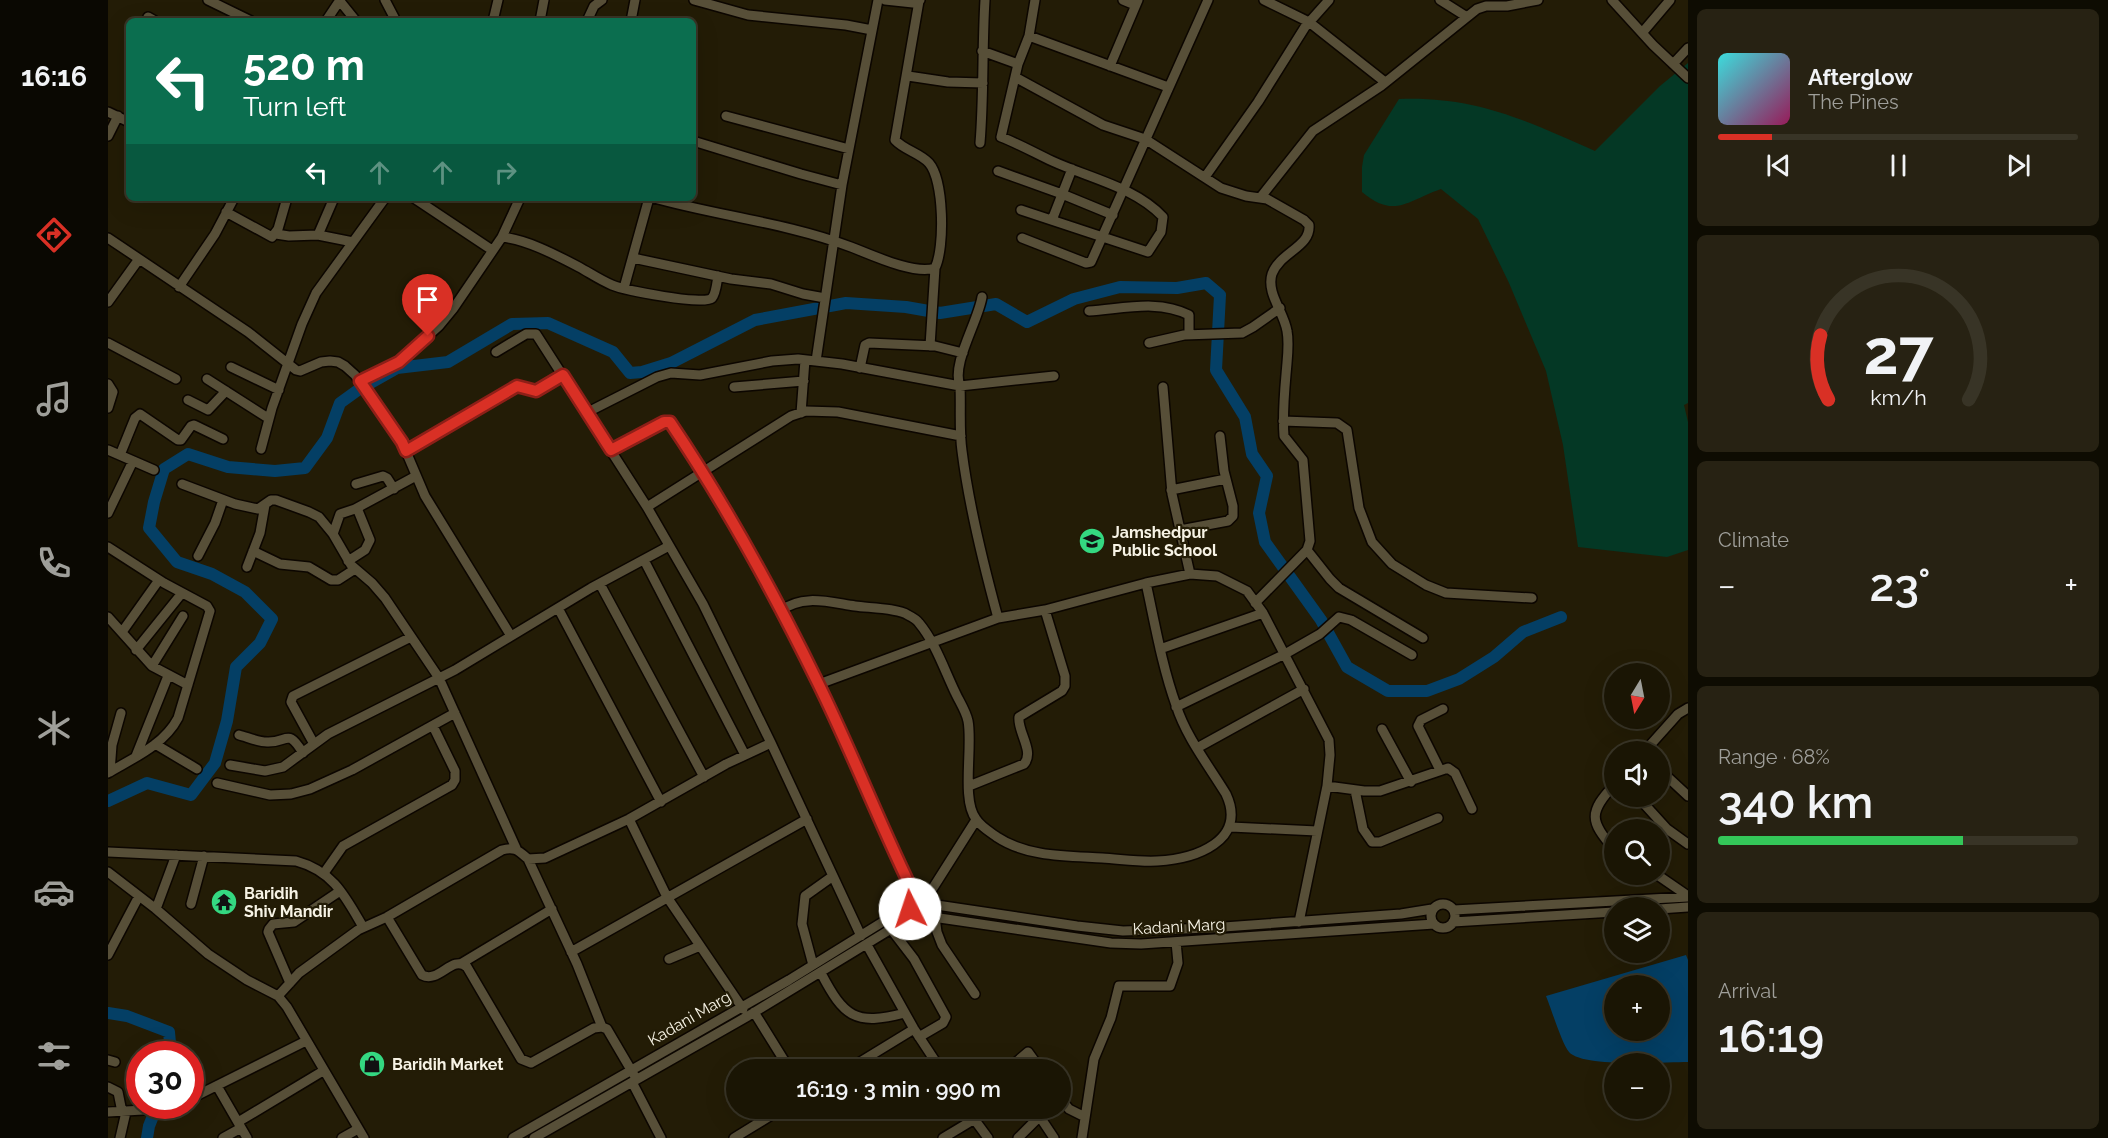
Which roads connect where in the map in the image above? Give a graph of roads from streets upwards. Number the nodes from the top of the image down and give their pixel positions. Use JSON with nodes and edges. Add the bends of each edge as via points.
{"nodes":[{"id":1,"x":208,"y":0,"type":"edge"},
{"id":2,"x":340,"y":0,"type":"edge"},
{"id":3,"x":385,"y":0,"type":"edge"},
{"id":4,"x":498,"y":0,"type":"edge"},
{"id":5,"x":544,"y":0,"type":"edge"},
{"id":6,"x":602,"y":0,"type":"edge"},
{"id":7,"x":635,"y":0,"type":"edge"},
{"id":8,"x":694,"y":0,"type":"edge"},
{"id":9,"x":878,"y":0,"type":"edge"},
{"id":10,"x":885,"y":0,"type":"edge"},
{"id":11,"x":984,"y":0,"type":"edge"},
{"id":12,"x":1035,"y":0,"type":"edge"},
{"id":13,"x":1123,"y":0,"type":"edge"},
{"id":14,"x":1208,"y":0,"type":"edge"},
{"id":15,"x":1264,"y":0,"type":"edge"},
{"id":16,"x":1329,"y":0,"type":"edge"},
{"id":17,"x":1440,"y":0,"type":"edge"},
{"id":18,"x":1538,"y":0,"type":"edge"},
{"id":19,"x":1611,"y":0,"type":"edge"},
{"id":20,"x":1670,"y":0,"type":"edge"},
{"id":21,"x":920,"y":1,"type":"edge"},
{"id":22,"x":1136,"y":3,"type":"edge"},
{"id":23,"x":1467,"y":17,"type":"junction"},
{"id":24,"x":245,"y":18,"type":"edge"},
{"id":25,"x":328,"y":18,"type":"edge"},
{"id":26,"x":354,"y":18,"type":"edge"},
{"id":27,"x":394,"y":18,"type":"edge"},
{"id":28,"x":495,"y":18,"type":"edge"},
{"id":29,"x":541,"y":18,"type":"edge"},
{"id":30,"x":588,"y":18,"type":"edge"},
{"id":31,"x":632,"y":18,"type":"edge"},
{"id":32,"x":1309,"y":22,"type":"junction"},
{"id":33,"x":872,"y":30,"type":"junction"},
{"id":34,"x":1642,"y":33,"type":"junction"},
{"id":35,"x":1029,"y":36,"type":"junction"},
{"id":36,"x":1688,"y":48,"type":"edge"},
{"id":37,"x":982,"y":51,"type":"junction"},
{"id":38,"x":1018,"y":64,"type":"junction"},
{"id":39,"x":1672,"y":64,"type":"junction"},
{"id":40,"x":1110,"y":66,"type":"junction"},
{"id":41,"x":908,"y":76,"type":"junction"},
{"id":42,"x":1015,"y":77,"type":"junction"},
{"id":43,"x":1688,"y":78,"type":"edge"},
{"id":44,"x":1386,"y":82,"type":"junction"},
{"id":45,"x":983,"y":83,"type":"junction"},
{"id":46,"x":1168,"y":87,"type":"junction"},
{"id":47,"x":108,"y":112,"type":"edge"},
{"id":48,"x":118,"y":116,"type":"junction"},
{"id":49,"x":726,"y":116,"type":"dead end"},
{"id":50,"x":126,"y":120,"type":"edge"},
{"id":51,"x":108,"y":136,"type":"edge"},
{"id":52,"x":1145,"y":139,"type":"junction"},
{"id":53,"x":696,"y":142,"type":"edge"},
{"id":54,"x":980,"y":143,"type":"dead end"},
{"id":55,"x":849,"y":149,"type":"junction"},
{"id":56,"x":1072,"y":169,"type":"junction"},
{"id":57,"x":998,"y":171,"type":"dead end"},
{"id":58,"x":1204,"y":177,"type":"junction"},
{"id":59,"x":842,"y":185,"type":"junction"},
{"id":60,"x":1124,"y":190,"type":"junction"},
{"id":61,"x":1062,"y":194,"type":"junction"},
{"id":62,"x":1260,"y":198,"type":"junction"},
{"id":63,"x":232,"y":201,"type":"edge"},
{"id":64,"x":286,"y":201,"type":"edge"},
{"id":65,"x":333,"y":201,"type":"edge"},
{"id":66,"x":383,"y":201,"type":"edge"},
{"id":67,"x":418,"y":201,"type":"edge"},
{"id":68,"x":519,"y":201,"type":"edge"},
{"id":69,"x":650,"y":201,"type":"edge"},
{"id":70,"x":666,"y":201,"type":"edge"},
{"id":71,"x":1021,"y":210,"type":"dead end"},
{"id":72,"x":226,"y":212,"type":"junction"},
{"id":73,"x":1113,"y":214,"type":"junction"},
{"id":74,"x":1052,"y":220,"type":"junction"},
{"id":75,"x":276,"y":234,"type":"junction"},
{"id":76,"x":318,"y":235,"type":"junction"},
{"id":77,"x":502,"y":237,"type":"junction"},
{"id":78,"x":1103,"y":237,"type":"junction"},
{"id":79,"x":108,"y":238,"type":"edge"},
{"id":80,"x":1022,"y":238,"type":"dead end"},
{"id":81,"x":834,"y":241,"type":"junction"},
{"id":82,"x":353,"y":242,"type":"junction"},
{"id":83,"x":492,"y":250,"type":"junction"},
{"id":84,"x":633,"y":258,"type":"junction"},
{"id":85,"x":140,"y":259,"type":"junction"},
{"id":86,"x":935,"y":268,"type":"junction"},
{"id":87,"x":718,"y":276,"type":"junction"},
{"id":88,"x":179,"y":287,"type":"junction"},
{"id":89,"x":624,"y":288,"type":"junction"},
{"id":90,"x":982,"y":297,"type":"dead end"},
{"id":91,"x":824,"y":301,"type":"junction"},
{"id":92,"x":108,"y":302,"type":"edge"},
{"id":93,"x":1280,"y":308,"type":"junction"},
{"id":94,"x":1089,"y":311,"type":"dead end"},
{"id":95,"x":1189,"y":335,"type":"junction"},
{"id":96,"x":108,"y":343,"type":"edge"},
{"id":97,"x":1149,"y":343,"type":"dead end"},
{"id":98,"x":930,"y":346,"type":"junction"},
{"id":99,"x":496,"y":352,"type":"dead end"},
{"id":100,"x":963,"y":353,"type":"junction"},
{"id":101,"x":805,"y":360,"type":"junction"},
{"id":102,"x":816,"y":361,"type":"junction"},
{"id":103,"x":288,"y":365,"type":"junction"},
{"id":104,"x":231,"y":367,"type":"dead end"},
{"id":105,"x":860,"y":368,"type":"junction"},
{"id":106,"x":563,"y":375,"type":"junction"},
{"id":107,"x":1054,"y":376,"type":"dead end"},
{"id":108,"x":176,"y":380,"type":"dead end"},
{"id":109,"x":207,"y":380,"type":"dead end"},
{"id":110,"x":804,"y":381,"type":"junction"},
{"id":111,"x":361,"y":382,"type":"junction"},
{"id":112,"x":108,"y":384,"type":"edge"},
{"id":113,"x":960,"y":386,"type":"junction"},
{"id":114,"x":734,"y":387,"type":"dead end"},
{"id":115,"x":1162,"y":387,"type":"dead end"},
{"id":116,"x":279,"y":390,"type":"junction"},
{"id":117,"x":226,"y":391,"type":"junction"},
{"id":118,"x":188,"y":400,"type":"dead end"},
{"id":119,"x":108,"y":408,"type":"edge"},
{"id":120,"x":586,"y":413,"type":"junction"},
{"id":121,"x":801,"y":413,"type":"junction"},
{"id":122,"x":268,"y":418,"type":"junction"},
{"id":123,"x":1283,"y":421,"type":"junction"},
{"id":124,"x":961,"y":436,"type":"junction"},
{"id":125,"x":1220,"y":436,"type":"dead end"},
{"id":126,"x":223,"y":439,"type":"dead end"},
{"id":127,"x":261,"y":449,"type":"dead end"},
{"id":128,"x":108,"y":450,"type":"edge"},
{"id":129,"x":611,"y":450,"type":"junction"},
{"id":130,"x":406,"y":451,"type":"junction"},
{"id":131,"x":120,"y":455,"type":"junction"},
{"id":132,"x":134,"y":461,"type":"junction"},
{"id":133,"x":154,"y":470,"type":"dead end"},
{"id":134,"x":702,"y":471,"type":"junction"},
{"id":135,"x":416,"y":476,"type":"junction"},
{"id":136,"x":1226,"y":479,"type":"junction"},
{"id":137,"x":182,"y":484,"type":"dead end"},
{"id":138,"x":356,"y":484,"type":"dead end"},
{"id":139,"x":394,"y":489,"type":"junction"},
{"id":140,"x":1171,"y":490,"type":"junction"},
{"id":141,"x":223,"y":500,"type":"junction"},
{"id":142,"x":265,"y":505,"type":"junction"},
{"id":143,"x":647,"y":507,"type":"junction"},
{"id":144,"x":357,"y":508,"type":"junction"},
{"id":145,"x":108,"y":513,"type":"edge"},
{"id":146,"x":1180,"y":530,"type":"junction"},
{"id":147,"x":333,"y":534,"type":"junction"},
{"id":148,"x":669,"y":546,"type":"junction"},
{"id":149,"x":108,"y":547,"type":"edge"},
{"id":150,"x":1307,"y":550,"type":"junction"},
{"id":151,"x":253,"y":551,"type":"junction"},
{"id":152,"x":198,"y":556,"type":"dead end"},
{"id":153,"x":644,"y":560,"type":"junction"},
{"id":154,"x":348,"y":561,"type":"junction"},
{"id":155,"x":247,"y":567,"type":"dead end"},
{"id":156,"x":356,"y":569,"type":"junction"},
{"id":157,"x":1190,"y":574,"type":"junction"},
{"id":158,"x":159,"y":580,"type":"junction"},
{"id":159,"x":1146,"y":583,"type":"junction"},
{"id":160,"x":600,"y":584,"type":"junction"},
{"id":161,"x":182,"y":593,"type":"junction"},
{"id":162,"x":1532,"y":598,"type":"dead end"},
{"id":163,"x":1255,"y":603,"type":"junction"},
{"id":164,"x":558,"y":608,"type":"junction"},
{"id":165,"x":1045,"y":610,"type":"junction"},
{"id":166,"x":780,"y":611,"type":"junction"},
{"id":167,"x":1263,"y":613,"type":"junction"},
{"id":168,"x":183,"y":616,"type":"dead end"},
{"id":169,"x":108,"y":617,"type":"edge"},
{"id":170,"x":998,"y":618,"type":"junction"},
{"id":171,"x":122,"y":632,"type":"junction"},
{"id":172,"x":511,"y":636,"type":"junction"},
{"id":173,"x":411,"y":638,"type":"junction"},
{"id":174,"x":1423,"y":638,"type":"dead end"},
{"id":175,"x":931,"y":641,"type":"junction"},
{"id":176,"x":1160,"y":649,"type":"junction"},
{"id":177,"x":136,"y":650,"type":"junction"},
{"id":178,"x":1285,"y":654,"type":"junction"},
{"id":179,"x":1413,"y":655,"type":"dead end"},
{"id":180,"x":152,"y":666,"type":"junction"},
{"id":181,"x":168,"y":676,"type":"junction"},
{"id":182,"x":439,"y":678,"type":"junction"},
{"id":183,"x":819,"y":684,"type":"junction"},
{"id":184,"x":188,"y":685,"type":"junction"},
{"id":185,"x":1304,"y":689,"type":"junction"},
{"id":186,"x":1176,"y":707,"type":"junction"},
{"id":187,"x":1443,"y":709,"type":"dead end"},
{"id":188,"x":121,"y":713,"type":"dead end"},
{"id":189,"x":455,"y":713,"type":"junction"},
{"id":190,"x":1686,"y":713,"type":"edge"},
{"id":191,"x":433,"y":726,"type":"junction"},
{"id":192,"x":1382,"y":729,"type":"dead end"},
{"id":193,"x":238,"y":735,"type":"dead end"},
{"id":194,"x":1656,"y":741,"type":"edge"},
{"id":195,"x":771,"y":743,"type":"junction"},
{"id":196,"x":155,"y":744,"type":"junction"},
{"id":197,"x":314,"y":744,"type":"junction"},
{"id":198,"x":1197,"y":748,"type":"junction"},
{"id":199,"x":303,"y":753,"type":"junction"},
{"id":200,"x":745,"y":755,"type":"junction"},
{"id":201,"x":136,"y":756,"type":"junction"},
{"id":202,"x":230,"y":765,"type":"dead end"},
{"id":203,"x":197,"y":769,"type":"dead end"},
{"id":204,"x":1440,"y":770,"type":"junction"},
{"id":205,"x":109,"y":772,"type":"edge"},
{"id":206,"x":704,"y":777,"type":"junction"},
{"id":207,"x":1670,"y":779,"type":"edge"},
{"id":208,"x":1411,"y":782,"type":"junction"},
{"id":209,"x":217,"y":783,"type":"dead end"},
{"id":210,"x":969,"y":786,"type":"junction"},
{"id":211,"x":1327,"y":786,"type":"junction"},
{"id":212,"x":1355,"y":790,"type":"junction"},
{"id":213,"x":1688,"y":796,"type":"edge"},
{"id":214,"x":1604,"y":797,"type":"edge"},
{"id":215,"x":661,"y":801,"type":"junction"},
{"id":216,"x":1647,"y":807,"type":"edge"},
{"id":217,"x":1473,"y":809,"type":"dead end"},
{"id":218,"x":1438,"y":818,"type":"dead end"},
{"id":219,"x":629,"y":819,"type":"junction"},
{"id":220,"x":807,"y":819,"type":"junction"},
{"id":221,"x":976,"y":820,"type":"junction"},
{"id":222,"x":1231,"y":827,"type":"junction"},
{"id":223,"x":1317,"y":831,"type":"junction"},
{"id":224,"x":1604,"y":836,"type":"edge"},
{"id":225,"x":1688,"y":844,"type":"edge"},
{"id":226,"x":516,"y":848,"type":"junction"},
{"id":227,"x":108,"y":852,"type":"edge"},
{"id":228,"x":176,"y":855,"type":"junction"},
{"id":229,"x":204,"y":856,"type":"junction"},
{"id":230,"x":528,"y":859,"type":"junction"},
{"id":231,"x":324,"y":873,"type":"junction"},
{"id":232,"x":110,"y":874,"type":"edge"},
{"id":233,"x":833,"y":876,"type":"junction"},
{"id":234,"x":1670,"y":884,"type":"edge"},
{"id":235,"x":108,"y":885,"type":"edge"},
{"id":236,"x":340,"y":891,"type":"junction"},
{"id":237,"x":140,"y":896,"type":"junction"},
{"id":238,"x":1688,"y":896,"type":"edge"},
{"id":239,"x":667,"y":897,"type":"junction"},
{"id":240,"x":921,"y":901,"type":"junction"},
{"id":241,"x":190,"y":904,"type":"dead end"},
{"id":242,"x":1688,"y":908,"type":"edge"},
{"id":243,"x":156,"y":909,"type":"junction"},
{"id":244,"x":552,"y":909,"type":"junction"},
{"id":245,"x":1432,"y":909,"type":"junction"},
{"id":246,"x":1670,"y":909,"type":"edge"},
{"id":247,"x":1454,"y":910,"type":"junction"},
{"id":248,"x":1604,"y":913,"type":"edge"},
{"id":249,"x":926,"y":916,"type":"junction"},
{"id":250,"x":387,"y":917,"type":"junction"},
{"id":251,"x":1299,"y":922,"type":"junction"},
{"id":252,"x":1453,"y":922,"type":"junction"},
{"id":253,"x":1434,"y":924,"type":"junction"},
{"id":254,"x":363,"y":927,"type":"junction"},
{"id":255,"x":891,"y":929,"type":"junction"},
{"id":256,"x":864,"y":941,"type":"junction"},
{"id":257,"x":1176,"y":942,"type":"junction"},
{"id":258,"x":700,"y":946,"type":"junction"},
{"id":259,"x":571,"y":952,"type":"junction"},
{"id":260,"x":108,"y":955,"type":"edge"},
{"id":261,"x":669,"y":959,"type":"dead end"},
{"id":262,"x":462,"y":963,"type":"junction"},
{"id":263,"x":813,"y":965,"type":"junction"},
{"id":264,"x":821,"y":973,"type":"junction"},
{"id":265,"x":290,"y":983,"type":"junction"},
{"id":266,"x":975,"y":994,"type":"dead end"},
{"id":267,"x":278,"y":996,"type":"junction"},
{"id":268,"x":741,"y":1006,"type":"junction"},
{"id":269,"x":905,"y":1013,"type":"junction"},
{"id":270,"x":751,"y":1014,"type":"junction"},
{"id":271,"x":602,"y":1027,"type":"junction"},
{"id":272,"x":916,"y":1033,"type":"junction"},
{"id":273,"x":306,"y":1041,"type":"junction"},
{"id":274,"x":782,"y":1059,"type":"edge"},
{"id":275,"x":868,"y":1059,"type":"edge"},
{"id":276,"x":934,"y":1059,"type":"edge"},
{"id":277,"x":1019,"y":1059,"type":"edge"},
{"id":278,"x":1033,"y":1059,"type":"edge"},
{"id":279,"x":631,"y":1069,"type":"junction"},
{"id":280,"x":323,"y":1071,"type":"junction"},
{"id":281,"x":634,"y":1081,"type":"junction"},
{"id":282,"x":218,"y":1086,"type":"junction"},
{"id":283,"x":108,"y":1087,"type":"edge"},
{"id":284,"x":204,"y":1092,"type":"edge"},
{"id":285,"x":1071,"y":1110,"type":"edge"},
{"id":286,"x":108,"y":1112,"type":"edge"},
{"id":287,"x":124,"y":1112,"type":"junction"},
{"id":288,"x":1085,"y":1117,"type":"junction"},
{"id":289,"x":765,"y":1119,"type":"edge"},
{"id":290,"x":1032,"y":1119,"type":"edge"},
{"id":291,"x":1042,"y":1119,"type":"edge"},
{"id":292,"x":973,"y":1120,"type":"joint"},
{"id":293,"x":239,"y":1125,"type":"junction"},
{"id":294,"x":358,"y":1129,"type":"junction"},
{"id":295,"x":120,"y":1138,"type":"edge"},
{"id":296,"x":223,"y":1138,"type":"edge"},
{"id":297,"x":247,"y":1138,"type":"edge"},
{"id":298,"x":342,"y":1138,"type":"edge"},
{"id":299,"x":364,"y":1138,"type":"edge"},
{"id":300,"x":513,"y":1138,"type":"edge"},
{"id":301,"x":534,"y":1138,"type":"edge"},
{"id":302,"x":661,"y":1138,"type":"edge"},
{"id":303,"x":734,"y":1138,"type":"edge"},
{"id":304,"x":943,"y":1138,"type":"edge"},
{"id":305,"x":988,"y":1138,"type":"edge"},
{"id":306,"x":1018,"y":1138,"type":"edge"},
{"id":307,"x":1054,"y":1138,"type":"edge"},
{"id":308,"x":1082,"y":1138,"type":"edge"}],
"edges":[{"from":1,"to":24,"type":"street"},
{"from":2,"to":25,"type":"street"},
{"from":2,"to":26,"type":"street"},
{"from":3,"to":27,"type":"street"},
{"from":4,"to":28,"type":"street"},
{"from":5,"to":29,"type":"street"},
{"from":6,"to":30,"type":"street"},
{"from":7,"to":31,"type":"street"},
{"from":8,"to":33,"type":"street","via":[[748,15]]},
{"from":9,"to":33,"type":"street"},
{"from":10,"to":21,"type":"street"},
{"from":11,"to":37,"type":"street"},
{"from":12,"to":35,"type":"street"},
{"from":13,"to":22,"type":"street"},
{"from":14,"to":46,"type":"street"},
{"from":15,"to":32,"type":"street"},
{"from":16,"to":32,"type":"street"},
{"from":17,"to":23,"type":"street"},
{"from":18,"to":23,"type":"street","via":[[1486,6]]},
{"from":19,"to":34,"type":"street"},
{"from":20,"to":34,"type":"street"},
{"from":21,"to":41,"type":"street"},
{"from":22,"to":40,"type":"street"},
{"from":23,"to":44,"type":"street"},
{"from":32,"to":44,"type":"street"},
{"from":32,"to":58,"type":"street"},
{"from":33,"to":55,"type":"street"},
{"from":34,"to":39,"type":"street"},
{"from":35,"to":38,"type":"street"},
{"from":35,"to":40,"type":"street"},
{"from":36,"to":39,"type":"street"},
{"from":37,"to":38,"type":"street"},
{"from":37,"to":45,"type":"street"},
{"from":38,"to":42,"type":"street"},
{"from":39,"to":43,"type":"street"},
{"from":40,"to":46,"type":"street"},
{"from":41,"to":45,"type":"street"},
{"from":41,"to":86,"type":"street","via":[[895,140],[926,160],[935,174],[942,216]]},
{"from":42,"to":52,"type":"street","via":[[1103,125]]},
{"from":42,"to":56,"type":"street","via":[[1001,137]]},
{"from":44,"to":62,"type":"street","via":[[1313,131]]},
{"from":45,"to":54,"type":"street"},
{"from":46,"to":52,"type":"street"},
{"from":47,"to":48,"type":"street"},
{"from":48,"to":50,"type":"street"},
{"from":48,"to":51,"type":"street"},
{"from":49,"to":55,"type":"street"},
{"from":52,"to":58,"type":"street"},
{"from":52,"to":60,"type":"street"},
{"from":53,"to":59,"type":"street"},
{"from":55,"to":59,"type":"street"},
{"from":56,"to":60,"type":"street"},
{"from":56,"to":61,"type":"street"},
{"from":57,"to":61,"type":"street"},
{"from":58,"to":62,"type":"street","via":[[1221,188]]},
{"from":59,"to":81,"type":"street"},
{"from":60,"to":73,"type":"street"},
{"from":60,"to":78,"type":"street","via":[[1154,207],[1163,217],[1161,232],[1148,252]]},
{"from":61,"to":73,"type":"street"},
{"from":61,"to":74,"type":"street"},
{"from":62,"to":93,"type":"street","via":[[1309,225],[1305,242],[1286,255],[1272,274],[1271,288]]},
{"from":63,"to":72,"type":"street"},
{"from":64,"to":75,"type":"street"},
{"from":65,"to":76,"type":"street"},
{"from":66,"to":82,"type":"street"},
{"from":67,"to":83,"type":"street"},
{"from":68,"to":77,"type":"street"},
{"from":69,"to":84,"type":"street"},
{"from":70,"to":81,"type":"street"},
{"from":71,"to":74,"type":"street"},
{"from":72,"to":75,"type":"street","via":[[269,237]]},
{"from":72,"to":88,"type":"street"},
{"from":73,"to":78,"type":"street"},
{"from":74,"to":78,"type":"street"},
{"from":75,"to":76,"type":"street"},
{"from":76,"to":82,"type":"street"},
{"from":77,"to":83,"type":"street"},
{"from":77,"to":89,"type":"street","via":[[530,245]]},
{"from":78,"to":80,"type":"street","via":[[1089,263]]},
{"from":79,"to":85,"type":"street"},
{"from":81,"to":86,"type":"street","via":[[892,262],[924,270]]},
{"from":81,"to":91,"type":"street"},
{"from":82,"to":103,"type":"street","via":[[316,294]]},
{"from":83,"to":111,"type":"street","via":[[438,326],[399,362]]},
{"from":84,"to":87,"type":"street"},
{"from":84,"to":89,"type":"street"},
{"from":85,"to":88,"type":"street"},
{"from":85,"to":92,"type":"street"},
{"from":86,"to":98,"type":"street"},
{"from":87,"to":89,"type":"street","via":[[711,298],[702,301]]},
{"from":87,"to":91,"type":"street","via":[[771,284]]},
{"from":88,"to":103,"type":"street","via":[[248,332]]},
{"from":90,"to":100,"type":"street"},
{"from":91,"to":102,"type":"street"},
{"from":93,"to":95,"type":"street","via":[[1248,330]]},
{"from":93,"to":123,"type":"street","via":[[1288,331]]},
{"from":94,"to":95,"type":"street","via":[[1145,305],[1168,309],[1189,315]]},
{"from":95,"to":97,"type":"street"},
{"from":96,"to":108,"type":"street"},
{"from":98,"to":100,"type":"street"},
{"from":98,"to":105,"type":"street","via":[[866,344]]},
{"from":99,"to":106,"type":"street","via":[[526,334],[536,334]]},
{"from":100,"to":113,"type":"street","via":[[958,374]]},
{"from":101,"to":102,"type":"street"},
{"from":101,"to":110,"type":"street"},
{"from":101,"to":120,"type":"street","via":[[657,377]]},
{"from":102,"to":105,"type":"street"},
{"from":103,"to":111,"type":"street","via":[[300,371],[321,362],[338,362]]},
{"from":103,"to":116,"type":"street"},
{"from":104,"to":116,"type":"street"},
{"from":105,"to":113,"type":"street"},
{"from":106,"to":120,"type":"street"},
{"from":106,"to":130,"type":"street","via":[[536,391],[517,386]]},
{"from":107,"to":113,"type":"street"},
{"from":109,"to":117,"type":"street"},
{"from":110,"to":114,"type":"street"},
{"from":110,"to":121,"type":"street"},
{"from":111,"to":130,"type":"street"},
{"from":112,"to":119,"type":"street","via":[[113,392]]},
{"from":113,"to":124,"type":"street"},
{"from":115,"to":140,"type":"street"},
{"from":116,"to":122,"type":"street"},
{"from":117,"to":118,"type":"street","via":[[208,410]]},
{"from":117,"to":122,"type":"street"},
{"from":120,"to":129,"type":"street"},
{"from":121,"to":124,"type":"street","via":[[838,412]]},
{"from":121,"to":134,"type":"street"},
{"from":122,"to":127,"type":"street"},
{"from":123,"to":150,"type":"street","via":[[1284,436],[1304,460],[1310,542]]},
{"from":123,"to":162,"type":"street","via":[[1337,423],[1347,430],[1359,508],[1372,542],[1402,572],[1446,593]]},
{"from":124,"to":170,"type":"street","via":[[969,495]]},
{"from":125,"to":136,"type":"street"},
{"from":126,"to":131,"type":"street","via":[[194,425],[178,441],[141,414],[135,418]]},
{"from":128,"to":131,"type":"street"},
{"from":129,"to":134,"type":"street","via":[[667,421]]},
{"from":129,"to":143,"type":"street"},
{"from":130,"to":135,"type":"street"},
{"from":131,"to":132,"type":"street"},
{"from":132,"to":133,"type":"street"},
{"from":132,"to":145,"type":"street"},
{"from":134,"to":143,"type":"street"},
{"from":134,"to":166,"type":"street"},
{"from":135,"to":139,"type":"street"},
{"from":135,"to":172,"type":"street"},
{"from":136,"to":140,"type":"street"},
{"from":136,"to":146,"type":"street","via":[[1232,519]]},
{"from":137,"to":141,"type":"street"},
{"from":138,"to":139,"type":"street","via":[[385,476]]},
{"from":139,"to":144,"type":"street"},
{"from":140,"to":146,"type":"street"},
{"from":141,"to":142,"type":"street","via":[[258,509]]},
{"from":141,"to":152,"type":"street"},
{"from":142,"to":147,"type":"street","via":[[276,500],[309,512],[319,517]]},
{"from":142,"to":151,"type":"street"},
{"from":143,"to":148,"type":"street"},
{"from":144,"to":147,"type":"street","via":[[340,514]]},
{"from":144,"to":154,"type":"street","via":[[369,540],[365,550]]},
{"from":146,"to":157,"type":"street"},
{"from":147,"to":154,"type":"street"},
{"from":148,"to":153,"type":"street"},
{"from":148,"to":195,"type":"street","via":[[703,604]]},
{"from":149,"to":158,"type":"street"},
{"from":150,"to":163,"type":"street"},
{"from":150,"to":174,"type":"street","via":[[1339,588]]},
{"from":151,"to":155,"type":"street"},
{"from":151,"to":156,"type":"street","via":[[280,564],[309,567],[334,580]]},
{"from":153,"to":160,"type":"street"},
{"from":153,"to":200,"type":"street"},
{"from":154,"to":156,"type":"street"},
{"from":156,"to":173,"type":"street","via":[[385,598]]},
{"from":157,"to":159,"type":"street"},
{"from":157,"to":163,"type":"street","via":[[1229,581],[1247,591]]},
{"from":158,"to":161,"type":"street"},
{"from":158,"to":171,"type":"street"},
{"from":159,"to":165,"type":"street"},
{"from":159,"to":176,"type":"street"},
{"from":160,"to":164,"type":"street"},
{"from":160,"to":206,"type":"street"},
{"from":161,"to":177,"type":"street"},
{"from":161,"to":184,"type":"street","via":[[210,611]]},
{"from":163,"to":167,"type":"street"},
{"from":164,"to":172,"type":"street"},
{"from":164,"to":215,"type":"street"},
{"from":165,"to":170,"type":"street"},
{"from":165,"to":210,"type":"street","via":[[1065,686],[1062,692],[1019,717],[1028,753],[1024,764]]},
{"from":166,"to":175,"type":"street","via":[[803,600],[906,613],[919,622]]},
{"from":166,"to":183,"type":"street"},
{"from":167,"to":176,"type":"street"},
{"from":167,"to":178,"type":"street"},
{"from":168,"to":180,"type":"street"},
{"from":169,"to":171,"type":"street"},
{"from":170,"to":175,"type":"street"},
{"from":171,"to":177,"type":"street"},
{"from":172,"to":182,"type":"street"},
{"from":173,"to":182,"type":"street"},
{"from":173,"to":197,"type":"street","via":[[293,696],[291,702]]},
{"from":175,"to":183,"type":"street"},
{"from":175,"to":210,"type":"street","via":[[967,718]]},
{"from":176,"to":186,"type":"street"},
{"from":177,"to":180,"type":"street"},
{"from":178,"to":179,"type":"street","via":[[1320,634],[1339,617]]},
{"from":178,"to":185,"type":"street"},
{"from":178,"to":186,"type":"street"},
{"from":180,"to":181,"type":"street"},
{"from":181,"to":184,"type":"street"},
{"from":181,"to":201,"type":"street"},
{"from":182,"to":189,"type":"street"},
{"from":182,"to":197,"type":"street"},
{"from":183,"to":240,"type":"street","via":[[892,849]]},
{"from":184,"to":196,"type":"street","via":[[178,718]]},
{"from":185,"to":198,"type":"street"},
{"from":185,"to":211,"type":"street","via":[[1329,740]]},
{"from":186,"to":198,"type":"street"},
{"from":187,"to":204,"type":"street","via":[[1421,720],[1418,726]]},
{"from":188,"to":205,"type":"street"},
{"from":189,"to":191,"type":"street"},
{"from":189,"to":226,"type":"street"},
{"from":190,"to":194,"type":"street"},
{"from":191,"to":209,"type":"street","via":[[352,771],[310,789],[270,795]]},
{"from":191,"to":231,"type":"street","via":[[455,771],[452,785],[342,846]]},
{"from":192,"to":208,"type":"street"},
{"from":193,"to":199,"type":"street","via":[[266,742],[290,738]]},
{"from":195,"to":200,"type":"street"},
{"from":195,"to":220,"type":"street"},
{"from":196,"to":201,"type":"street"},
{"from":196,"to":203,"type":"street"},
{"from":197,"to":199,"type":"street"},
{"from":198,"to":222,"type":"street","via":[[1232,805]]},
{"from":199,"to":202,"type":"street","via":[[274,770]]},
{"from":200,"to":206,"type":"street"},
{"from":201,"to":205,"type":"street"},
{"from":204,"to":208,"type":"street"},
{"from":204,"to":217,"type":"street","via":[[1448,768],[1455,773]]},
{"from":206,"to":215,"type":"street"},
{"from":207,"to":213,"type":"street"},
{"from":208,"to":212,"type":"street","via":[[1380,791]]},
{"from":210,"to":221,"type":"street"},
{"from":211,"to":212,"type":"street"},
{"from":211,"to":223,"type":"street"},
{"from":212,"to":218,"type":"street","via":[[1359,818],[1372,842]]},
{"from":214,"to":224,"type":"street","via":[[1597,805],[1595,818]]},
{"from":215,"to":219,"type":"street"},
{"from":216,"to":225,"type":"street"},
{"from":219,"to":230,"type":"street","via":[[544,858]]},
{"from":219,"to":239,"type":"street"},
{"from":220,"to":233,"type":"street"},
{"from":220,"to":239,"type":"street"},
{"from":221,"to":222,"type":"street","via":[[1017,848],[1037,853],[1145,861],[1171,859],[1205,849],[1224,837]]},
{"from":221,"to":240,"type":"street"},
{"from":222,"to":223,"type":"street"},
{"from":223,"to":251,"type":"street"},
{"from":226,"to":230,"type":"street"},
{"from":226,"to":250,"type":"street","via":[[502,850]]},
{"from":227,"to":228,"type":"street"},
{"from":228,"to":229,"type":"street"},
{"from":228,"to":243,"type":"street"},
{"from":229,"to":231,"type":"street","via":[[296,861]]},
{"from":229,"to":241,"type":"street"},
{"from":230,"to":244,"type":"street"},
{"from":231,"to":236,"type":"street"},
{"from":232,"to":235,"type":"street"},
{"from":232,"to":237,"type":"street"},
{"from":233,"to":256,"type":"street"},
{"from":233,"to":263,"type":"street","via":[[805,896],[802,924]]},
{"from":234,"to":238,"type":"street"},
{"from":236,"to":254,"type":"street"},
{"from":236,"to":265,"type":"street","via":[[294,922],[273,924],[268,929]]},
{"from":237,"to":243,"type":"street"},
{"from":237,"to":260,"type":"street"},
{"from":238,"to":247,"type":"street"},
{"from":239,"to":258,"type":"street"},
{"from":239,"to":259,"type":"street"},
{"from":240,"to":249,"type":"street","via":[[930,910]]},
{"from":240,"to":249,"type":"street","via":[[911,912]]},
{"from":240,"to":251,"type":"street","name":"Kadani Marg","via":[[1123,931]]},
{"from":240,"to":256,"type":"street","name":"Kadani Marg"},
{"from":242,"to":246,"type":"street"},
{"from":243,"to":267,"type":"street","via":[[208,954]]},
{"from":244,"to":259,"type":"street"},
{"from":244,"to":262,"type":"street"},
{"from":245,"to":247,"type":"street","via":[[1445,904]]},
{"from":245,"to":251,"type":"street","name":"Kadani Marg"},
{"from":245,"to":253,"type":"street"},
{"from":247,"to":252,"type":"street"},
{"from":248,"to":252,"type":"street"},
{"from":249,"to":255,"type":"street","name":"Kadani Marg"},
{"from":249,"to":257,"type":"street","name":"Kadani Marg","via":[[1111,943]]},
{"from":249,"to":266,"type":"street"},
{"from":250,"to":254,"type":"street"},
{"from":250,"to":262,"type":"street","via":[[422,975],[432,977]]},
{"from":252,"to":253,"type":"street","via":[[1445,928]]},
{"from":253,"to":257,"type":"street","name":"Kadani Marg"},
{"from":254,"to":265,"type":"street","via":[[325,952]]},
{"from":255,"to":256,"type":"street","name":"Kadani Marg"},
{"from":255,"to":272,"type":"street","via":[[914,959],[946,1017],[943,1023]]},
{"from":256,"to":263,"type":"street","name":"Kadani Marg"},
{"from":256,"to":264,"type":"street","name":"Kadani Marg"},
{"from":256,"to":269,"type":"street"},
{"from":257,"to":288,"type":"street","via":[[1178,963],[1170,986],[1119,986],[1094,1059]]},
{"from":258,"to":261,"type":"street"},
{"from":258,"to":268,"type":"street"},
{"from":259,"to":271,"type":"street"},
{"from":262,"to":271,"type":"street","via":[[517,1054],[526,1062]]},
{"from":263,"to":268,"type":"street","name":"Kadani Marg"},
{"from":264,"to":269,"type":"street","via":[[836,1001],[851,1015],[879,1019]]},
{"from":264,"to":270,"type":"street","name":"Kadani Marg"},
{"from":265,"to":267,"type":"street"},
{"from":267,"to":273,"type":"street"},
{"from":268,"to":270,"type":"street"},
{"from":268,"to":279,"type":"street","name":"Kadani Marg"},
{"from":269,"to":272,"type":"street"},
{"from":270,"to":274,"type":"street"},
{"from":270,"to":281,"type":"street","name":"Kadani Marg"},
{"from":271,"to":279,"type":"street"},
{"from":272,"to":275,"type":"street"},
{"from":272,"to":276,"type":"street"},
{"from":273,"to":280,"type":"street"},
{"from":273,"to":282,"type":"street"},
{"from":277,"to":278,"type":"street","via":[[1028,1052]]},
{"from":279,"to":281,"type":"street"},
{"from":279,"to":300,"type":"street","name":"Kadani Marg"},
{"from":280,"to":293,"type":"street"},
{"from":280,"to":294,"type":"street"},
{"from":281,"to":301,"type":"street","name":"Kadani Marg"},
{"from":281,"to":302,"type":"street"},
{"from":282,"to":284,"type":"street"},
{"from":282,"to":293,"type":"street"},
{"from":283,"to":287,"type":"street","via":[[118,1092]]},
{"from":285,"to":288,"type":"street"},
{"from":286,"to":287,"type":"street"},
{"from":287,"to":295,"type":"street"},
{"from":288,"to":308,"type":"street"},
{"from":289,"to":303,"type":"street"},
{"from":290,"to":306,"type":"street"},
{"from":291,"to":307,"type":"street"},
{"from":292,"to":304,"type":"street"},
{"from":292,"to":305,"type":"street"},
{"from":293,"to":296,"type":"street"},
{"from":293,"to":297,"type":"street"},
{"from":294,"to":298,"type":"street"},
{"from":294,"to":299,"type":"street"}]}
